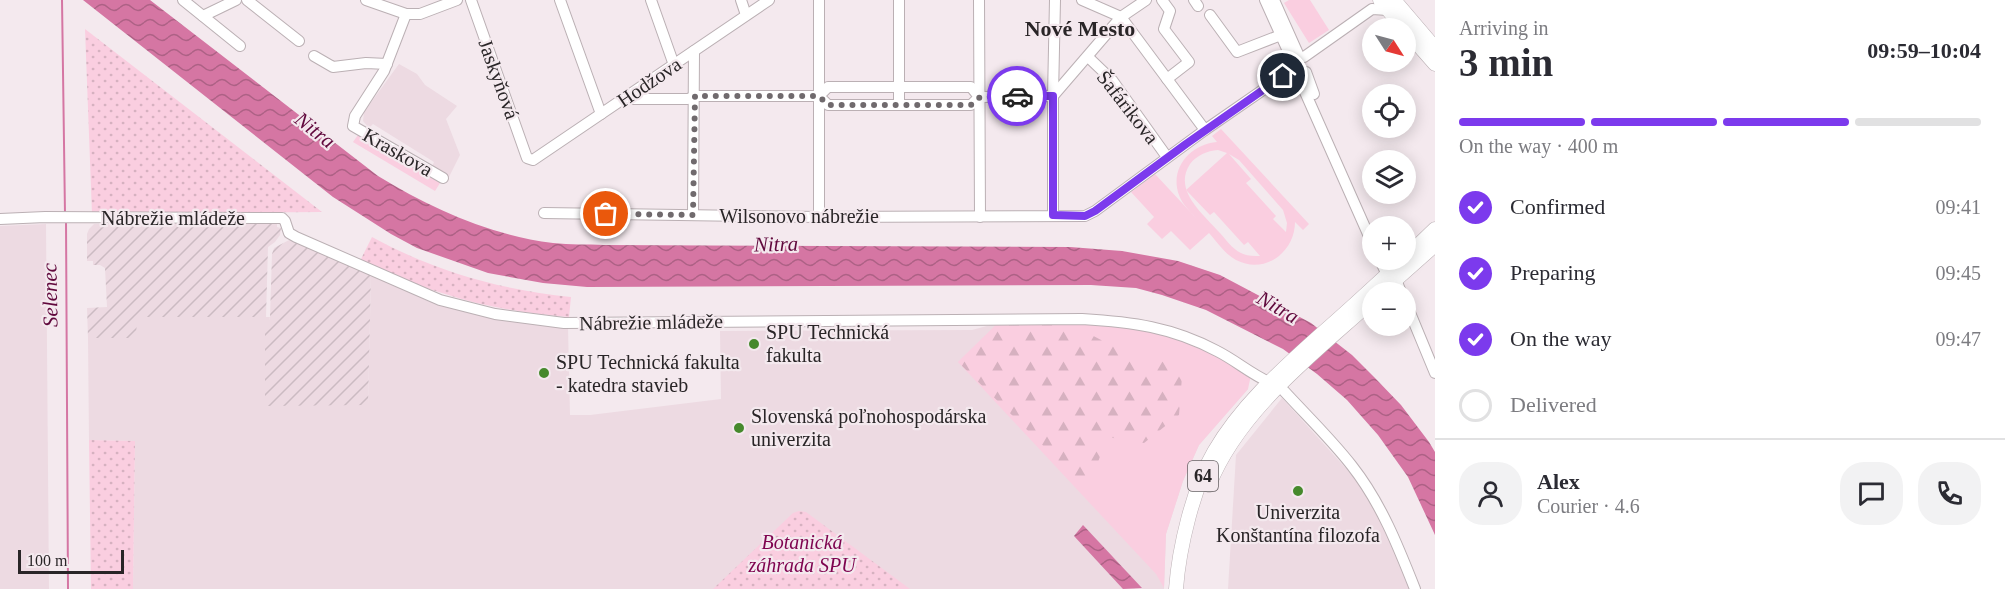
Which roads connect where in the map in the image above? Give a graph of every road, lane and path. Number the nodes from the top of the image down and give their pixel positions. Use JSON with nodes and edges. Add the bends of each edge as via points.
{"nodes":[{"id":1,"x":183,"y":0,"type":"edge"},
{"id":2,"x":236,"y":0,"type":"edge"},
{"id":3,"x":247,"y":0,"type":"edge"},
{"id":4,"x":366,"y":0,"type":"edge"},
{"id":5,"x":457,"y":0,"type":"edge"},
{"id":6,"x":471,"y":0,"type":"edge"},
{"id":7,"x":560,"y":0,"type":"edge"},
{"id":8,"x":651,"y":0,"type":"edge"},
{"id":9,"x":741,"y":0,"type":"edge"},
{"id":10,"x":769,"y":0,"type":"edge"},
{"id":11,"x":819,"y":0,"type":"edge"},
{"id":12,"x":899,"y":0,"type":"edge"},
{"id":13,"x":979,"y":0,"type":"edge"},
{"id":14,"x":1055,"y":0,"type":"edge"},
{"id":15,"x":1082,"y":0,"type":"edge"},
{"id":16,"x":1146,"y":0,"type":"edge"},
{"id":17,"x":1162,"y":0,"type":"edge"},
{"id":18,"x":1265,"y":0,"type":"edge"},
{"id":19,"x":1274,"y":0,"type":"edge"},
{"id":20,"x":1381,"y":4,"type":"edge"},
{"id":21,"x":411,"y":14,"type":"junction"},
{"id":22,"x":746,"y":15,"type":"junction"},
{"id":23,"x":1210,"y":15,"type":"dead end"},
{"id":24,"x":203,"y":16,"type":"junction"},
{"id":25,"x":1121,"y":17,"type":"junction"},
{"id":26,"x":1393,"y":18,"type":"edge"},
{"id":27,"x":1281,"y":35,"type":"junction"},
{"id":28,"x":1416,"y":40,"type":"edge"},
{"id":29,"x":299,"y":41,"type":"dead end"},
{"id":30,"x":240,"y":46,"type":"dead end"},
{"id":31,"x":694,"y":51,"type":"junction"},
{"id":32,"x":1433,"y":55,"type":"edge"},
{"id":33,"x":314,"y":56,"type":"dead end"},
{"id":34,"x":1088,"y":57,"type":"junction"},
{"id":35,"x":387,"y":64,"type":"junction"},
{"id":36,"x":674,"y":65,"type":"junction"},
{"id":37,"x":1297,"y":66,"type":"junction"},
{"id":38,"x":1167,"y":78,"type":"junction"},
{"id":39,"x":898,"y":87,"type":"junction"},
{"id":40,"x":695,"y":96,"type":"junction"},
{"id":41,"x":819,"y":96,"type":"junction"},
{"id":42,"x":1053,"y":96,"type":"junction"},
{"id":43,"x":980,"y":97,"type":"junction"},
{"id":44,"x":624,"y":99,"type":"junction"},
{"id":45,"x":899,"y":105,"type":"junction"},
{"id":46,"x":601,"y":114,"type":"junction"},
{"id":47,"x":1206,"y":130,"type":"junction"},
{"id":48,"x":527,"y":158,"type":"joint"},
{"id":49,"x":1167,"y":158,"type":"junction"},
{"id":50,"x":443,"y":178,"type":"dead end"},
{"id":51,"x":544,"y":213,"type":"dead end"},
{"id":52,"x":693,"y":215,"type":"junction"},
{"id":53,"x":1053,"y":215,"type":"junction"},
{"id":54,"x":1368,"y":216,"type":"edge"},
{"id":55,"x":819,"y":217,"type":"junction"},
{"id":56,"x":980,"y":217,"type":"junction"},
{"id":57,"x":0,"y":219,"type":"edge"},
{"id":58,"x":1362,"y":219,"type":"edge"},
{"id":59,"x":1435,"y":230,"type":"edge"},
{"id":60,"x":1435,"y":245,"type":"edge"},
{"id":61,"x":1416,"y":247,"type":"edge"},
{"id":62,"x":1392,"y":281,"type":"edge"},
{"id":63,"x":1362,"y":309,"type":"edge"},
{"id":64,"x":1417,"y":329,"type":"edge"},
{"id":65,"x":1333,"y":331,"type":"junction"},
{"id":66,"x":1435,"y":373,"type":"edge"},
{"id":67,"x":1274,"y":384,"type":"junction"},
{"id":68,"x":1176,"y":589,"type":"edge"},
{"id":69,"x":1184,"y":589,"type":"edge"},
{"id":70,"x":1415,"y":589,"type":"edge"}],
"edges":[{"from":1,"to":24,"type":"street"},
{"from":2,"to":24,"type":"street"},
{"from":3,"to":29,"type":"street"},
{"from":4,"to":21,"type":"street"},
{"from":5,"to":21,"type":"street"},
{"from":6,"to":48,"type":"street","name":"Jaskyňová"},
{"from":7,"to":46,"type":"street"},
{"from":8,"to":36,"type":"street"},
{"from":9,"to":22,"type":"street"},
{"from":10,"to":22,"type":"street","name":"Hodžova"},
{"from":11,"to":41,"type":"street"},
{"from":12,"to":39,"type":"street"},
{"from":13,"to":43,"type":"street"},
{"from":14,"to":42,"type":"street"},
{"from":15,"to":25,"type":"street"},
{"from":16,"to":25,"type":"street"},
{"from":17,"to":38,"type":"street","via":[[1170,11],[1164,29],[1189,62]]},
{"from":18,"to":27,"type":"street"},
{"from":19,"to":37,"type":"street"},
{"from":20,"to":26,"type":"main road"},
{"from":20,"to":32,"type":"main road"},
{"from":20,"to":37,"type":"street"},
{"from":21,"to":35,"type":"street","name":"Kraskova"},
{"from":22,"to":31,"type":"street","name":"Hodžova"},
{"from":23,"to":27,"type":"street","via":[[1237,52]]},
{"from":24,"to":30,"type":"street"},
{"from":25,"to":34,"type":"street"},
{"from":25,"to":38,"type":"street"},
{"from":27,"to":37,"type":"street"},
{"from":28,"to":32,"type":"main road"},
{"from":31,"to":36,"type":"street","name":"Hodžova"},
{"from":31,"to":40,"type":"street"},
{"from":33,"to":35,"type":"street","via":[[333,67]]},
{"from":34,"to":42,"type":"street"},
{"from":34,"to":49,"type":"street","name":"Šafárikova","via":[[1112,80]]},
{"from":35,"to":50,"type":"street","name":"Kraskova","via":[[355,116],[353,126]]},
{"from":36,"to":44,"type":"street","name":"Hodžova"},
{"from":37,"to":47,"type":"street"},
{"from":37,"to":54,"type":"street"},
{"from":37,"to":58,"type":"street"},
{"from":38,"to":47,"type":"street"},
{"from":39,"to":41,"type":"street","via":[[828,87]]},
{"from":39,"to":43,"type":"street","via":[[971,87]]},
{"from":39,"to":45,"type":"street"},
{"from":40,"to":41,"type":"street"},
{"from":40,"to":44,"type":"street"},
{"from":40,"to":52,"type":"street"},
{"from":41,"to":45,"type":"street","via":[[828,105]]},
{"from":41,"to":55,"type":"street"},
{"from":42,"to":43,"type":"street"},
{"from":42,"to":53,"type":"street"},
{"from":43,"to":45,"type":"street","via":[[971,105]]},
{"from":43,"to":56,"type":"street"},
{"from":44,"to":46,"type":"street","name":"Hodžova"},
{"from":46,"to":48,"type":"street","name":"Hodžova","via":[[533,160]]},
{"from":47,"to":49,"type":"street"},
{"from":49,"to":53,"type":"street","name":"Wilsonovo nábrežie","via":[[1095,211],[1085,216]]},
{"from":51,"to":52,"type":"street","name":"Wilsonovo nábrežie"},
{"from":52,"to":55,"type":"street","name":"Wilsonovo nábrežie"},
{"from":53,"to":56,"type":"street","name":"Wilsonovo nábrežie"},
{"from":55,"to":56,"type":"street","name":"Wilsonovo nábrežie"},
{"from":57,"to":67,"type":"street","name":"Nábrežie mládeže","via":[[282,218],[289,233],[296,237],[440,300],[495,314],[564,322],[1131,322],[1197,342]]},
{"from":59,"to":61,"type":"main road","number":"64"},
{"from":60,"to":62,"type":"main road","number":"64"},
{"from":62,"to":65,"type":"main road","number":"64"},
{"from":63,"to":65,"type":"main road","number":"64"},
{"from":64,"to":66,"type":"street"},
{"from":65,"to":67,"type":"main road","number":"64"},
{"from":67,"to":68,"type":"main road","number":"64","via":[[1235,422],[1212,456],[1182,545]]},
{"from":67,"to":69,"type":"main road","number":"64","via":[[1211,479],[1190,547]]},
{"from":67,"to":70,"type":"street","name":"Nábrežie mládeže","via":[[1352,465],[1378,504]]}]}
